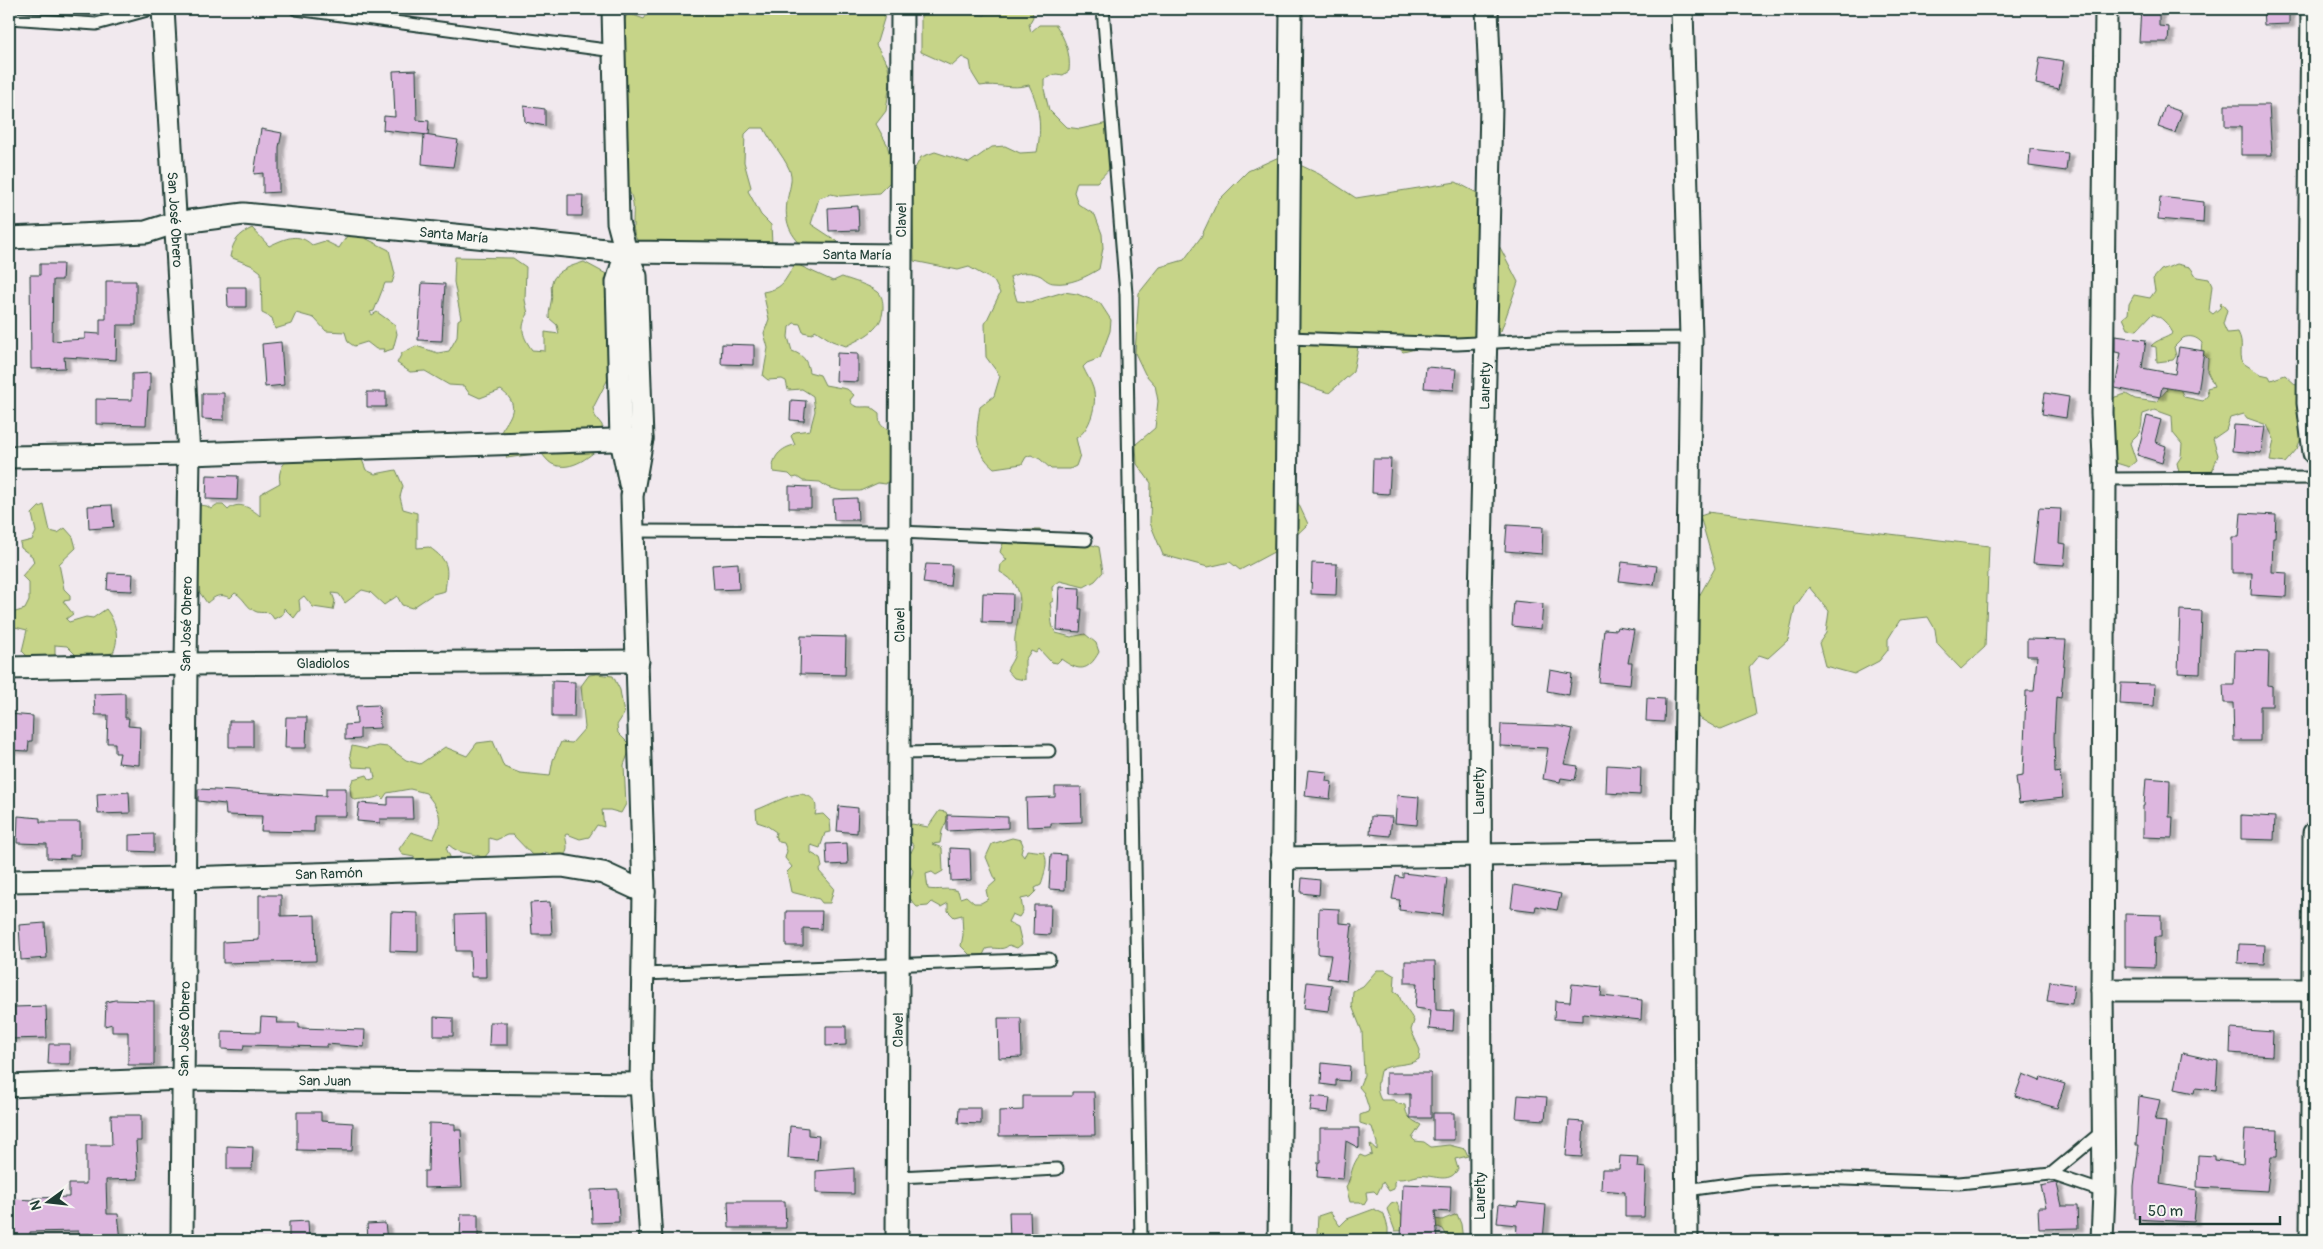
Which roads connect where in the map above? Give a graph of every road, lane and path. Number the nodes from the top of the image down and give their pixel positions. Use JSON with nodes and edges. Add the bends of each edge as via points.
{"nodes":[{"id":1,"x":151,"y":9,"type":"edge"},
{"id":2,"x":163,"y":9,"type":"edge"},
{"id":3,"x":296,"y":9,"type":"edge"},
{"id":4,"x":613,"y":9,"type":"edge"},
{"id":5,"x":902,"y":9,"type":"edge"},
{"id":6,"x":1104,"y":9,"type":"edge"},
{"id":7,"x":1291,"y":9,"type":"edge"},
{"id":8,"x":1487,"y":9,"type":"edge"},
{"id":9,"x":1682,"y":9,"type":"edge"},
{"id":10,"x":2106,"y":9,"type":"edge"},
{"id":11,"x":2312,"y":9,"type":"edge"},
{"id":12,"x":9,"y":18,"type":"edge"},
{"id":13,"x":614,"y":51,"type":"junction"},
{"id":14,"x":174,"y":223,"type":"junction"},
{"id":15,"x":9,"y":238,"type":"edge"},
{"id":16,"x":626,"y":252,"type":"junction"},
{"id":17,"x":900,"y":255,"type":"junction"},
{"id":18,"x":1288,"y":338,"type":"junction"},
{"id":19,"x":1691,"y":338,"type":"junction"},
{"id":20,"x":1484,"y":343,"type":"junction"},
{"id":21,"x":642,"y":439,"type":"junction"},
{"id":22,"x":621,"y":440,"type":"junction"},
{"id":23,"x":2314,"y":453,"type":"edge"},
{"id":24,"x":189,"y":454,"type":"junction"},
{"id":25,"x":9,"y":457,"type":"edge"},
{"id":26,"x":2314,"y":478,"type":"edge"},
{"id":27,"x":2105,"y":479,"type":"junction"},
{"id":28,"x":632,"y":496,"type":"junction"},
{"id":29,"x":634,"y":531,"type":"junction"},
{"id":30,"x":899,"y":532,"type":"junction"},
{"id":31,"x":1086,"y":540,"type":"dead end"},
{"id":32,"x":638,"y":661,"type":"junction"},
{"id":33,"x":186,"y":664,"type":"junction"},
{"id":34,"x":9,"y":668,"type":"edge"},
{"id":35,"x":1048,"y":751,"type":"dead end"},
{"id":36,"x":898,"y":753,"type":"junction"},
{"id":37,"x":2314,"y":833,"type":"edge"},
{"id":38,"x":1684,"y":852,"type":"junction"},
{"id":39,"x":1479,"y":856,"type":"junction"},
{"id":40,"x":1282,"y":858,"type":"junction"},
{"id":41,"x":186,"y":878,"type":"junction"},
{"id":42,"x":9,"y":881,"type":"edge"},
{"id":43,"x":644,"y":892,"type":"junction"},
{"id":44,"x":1049,"y":959,"type":"dead end"},
{"id":45,"x":897,"y":963,"type":"junction"},
{"id":46,"x":643,"y":974,"type":"junction"},
{"id":47,"x":2102,"y":990,"type":"junction"},
{"id":48,"x":2313,"y":990,"type":"junction"},
{"id":49,"x":184,"y":1079,"type":"junction"},
{"id":50,"x":642,"y":1084,"type":"junction"},
{"id":51,"x":9,"y":1086,"type":"edge"},
{"id":52,"x":2103,"y":1131,"type":"junction"},
{"id":53,"x":1057,"y":1170,"type":"dead end"},
{"id":54,"x":2051,"y":1174,"type":"junction"},
{"id":55,"x":899,"y":1177,"type":"junction"},
{"id":56,"x":1687,"y":1190,"type":"junction"},
{"id":57,"x":2104,"y":1192,"type":"junction"},
{"id":58,"x":182,"y":1240,"type":"edge"},
{"id":59,"x":652,"y":1240,"type":"edge"},
{"id":60,"x":898,"y":1240,"type":"edge"},
{"id":61,"x":1141,"y":1240,"type":"edge"},
{"id":62,"x":1279,"y":1240,"type":"edge"},
{"id":63,"x":1480,"y":1240,"type":"edge"},
{"id":64,"x":1687,"y":1240,"type":"edge"},
{"id":65,"x":2102,"y":1240,"type":"edge"},
{"id":66,"x":2311,"y":1240,"type":"edge"}],
"edges":[{"from":1,"to":12,"type":"lane","via":[[96,24]]},
{"from":2,"to":14,"type":"street","name":"San José Obrero"},
{"from":3,"to":13,"type":"lane"},
{"from":4,"to":13,"type":"street"},
{"from":5,"to":17,"type":"street","name":"Clavel"},
{"from":6,"to":61,"type":"lane","via":[[1126,294]]},
{"from":7,"to":18,"type":"street"},
{"from":8,"to":20,"type":"street","name":"Laurelty","via":[[1491,106]]},
{"from":9,"to":19,"type":"street"},
{"from":10,"to":27,"type":"street","via":[[2102,413]]},
{"from":11,"to":23,"type":"street","via":[[2308,403]]},
{"from":13,"to":16,"type":"street","via":[[618,222]]},
{"from":14,"to":15,"type":"street","name":"Santa María","via":[[146,232]]},
{"from":14,"to":16,"type":"street","name":"Santa María","via":[[244,214]]},
{"from":14,"to":24,"type":"street","name":"San José Obrero"},
{"from":16,"to":17,"type":"street","name":"Santa María"},
{"from":16,"to":21,"type":"street","via":[[636,276]]},
{"from":16,"to":22,"type":"street","via":[[617,282]]},
{"from":17,"to":30,"type":"street","name":"Clavel"},
{"from":18,"to":20,"type":"lane"},
{"from":18,"to":40,"type":"street"},
{"from":19,"to":20,"type":"lane"},
{"from":19,"to":38,"type":"street"},
{"from":20,"to":39,"type":"street","name":"Laurelty"},
{"from":21,"to":22,"type":"street"},
{"from":21,"to":28,"type":"street"},
{"from":22,"to":24,"type":"street"},
{"from":22,"to":28,"type":"street"},
{"from":24,"to":25,"type":"street"},
{"from":24,"to":33,"type":"street","name":"San José Obrero"},
{"from":26,"to":27,"type":"lane"},
{"from":27,"to":47,"type":"street"},
{"from":28,"to":29,"type":"street"},
{"from":29,"to":30,"type":"lane"},
{"from":29,"to":32,"type":"street"},
{"from":30,"to":31,"type":"lane"},
{"from":30,"to":36,"type":"street","name":"Clavel"},
{"from":32,"to":33,"type":"street","name":"Gladiolos"},
{"from":32,"to":43,"type":"street"},
{"from":33,"to":34,"type":"street","name":"Gladiolos"},
{"from":33,"to":41,"type":"street","name":"San José Obrero"},
{"from":35,"to":36,"type":"lane"},
{"from":36,"to":45,"type":"street","name":"Clavel"},
{"from":37,"to":48,"type":"street"},
{"from":38,"to":39,"type":"street"},
{"from":38,"to":56,"type":"street"},
{"from":39,"to":40,"type":"street"},
{"from":39,"to":63,"type":"street","name":"Laurelty"},
{"from":40,"to":62,"type":"street"},
{"from":41,"to":42,"type":"street","name":"San Ramón"},
{"from":41,"to":43,"type":"street","name":"San Ramón","via":[[562,866],[603,873]]},
{"from":41,"to":49,"type":"street","name":"San José Obrero"},
{"from":43,"to":46,"type":"street"},
{"from":44,"to":45,"type":"lane"},
{"from":45,"to":46,"type":"lane"},
{"from":45,"to":55,"type":"street","name":"Clavel"},
{"from":46,"to":50,"type":"street"},
{"from":47,"to":48,"type":"street"},
{"from":47,"to":52,"type":"street"},
{"from":48,"to":66,"type":"street"},
{"from":49,"to":50,"type":"street","name":"San Juan"},
{"from":49,"to":51,"type":"street","name":"San Juan"},
{"from":49,"to":58,"type":"street","name":"San José Obrero"},
{"from":50,"to":59,"type":"street"},
{"from":52,"to":54,"type":"lane"},
{"from":52,"to":57,"type":"street"},
{"from":53,"to":55,"type":"lane"},
{"from":54,"to":56,"type":"lane","via":[[1959,1183],[1816,1178],[1750,1181]]},
{"from":54,"to":57,"type":"lane"},
{"from":55,"to":60,"type":"street","name":"Clavel"},
{"from":56,"to":64,"type":"street"},
{"from":57,"to":65,"type":"street"}]}
